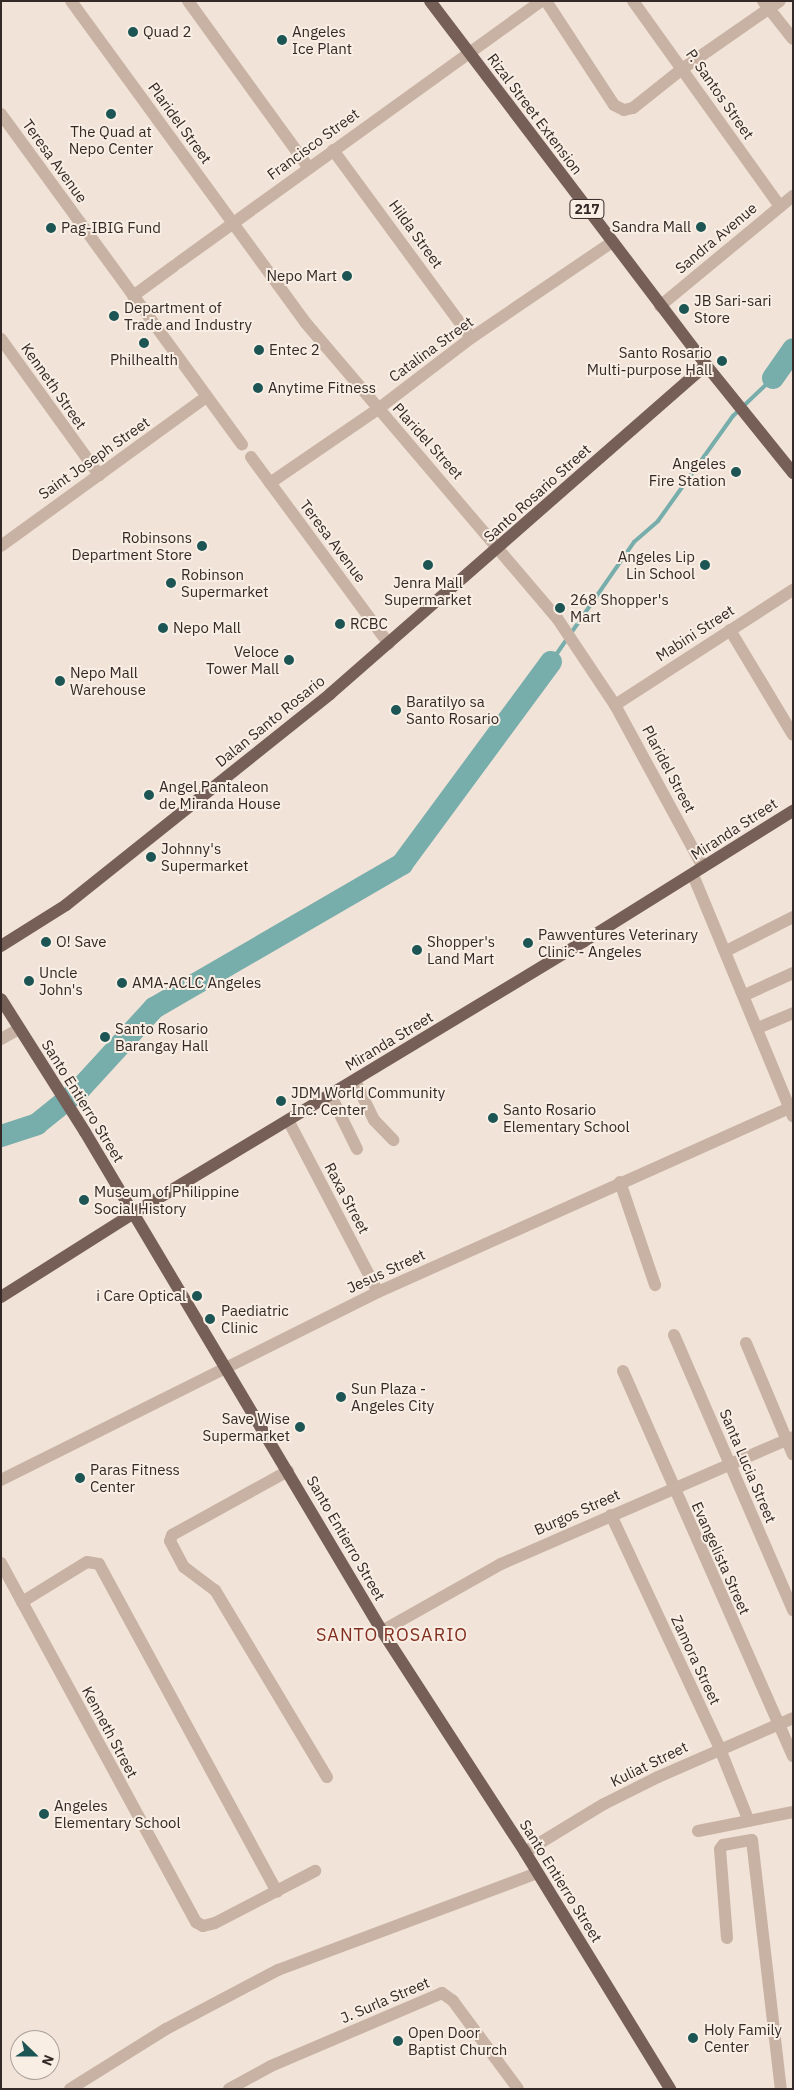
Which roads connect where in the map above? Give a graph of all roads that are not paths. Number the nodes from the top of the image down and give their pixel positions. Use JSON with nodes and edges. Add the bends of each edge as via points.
{"nodes":[{"id":1,"x":71,"y":1,"type":"edge"},
{"id":2,"x":188,"y":1,"type":"edge"},
{"id":3,"x":430,"y":1,"type":"edge"},
{"id":4,"x":541,"y":1,"type":"edge"},
{"id":5,"x":546,"y":1,"type":"edge"},
{"id":6,"x":633,"y":1,"type":"edge"},
{"id":7,"x":780,"y":1,"type":"edge"},
{"id":8,"x":766,"y":5,"type":"edge"},
{"id":9,"x":793,"y":39,"type":"edge"},
{"id":10,"x":469,"y":53,"type":"junction"},
{"id":11,"x":682,"y":68,"type":"junction"},
{"id":12,"x":1,"y":114,"type":"edge"},
{"id":13,"x":333,"y":150,"type":"junction"},
{"id":14,"x":309,"y":168,"type":"junction"},
{"id":15,"x":793,"y":196,"type":"edge"},
{"id":16,"x":780,"y":206,"type":"junction"},
{"id":17,"x":232,"y":224,"type":"junction"},
{"id":18,"x":612,"y":242,"type":"junction"},
{"id":19,"x":133,"y":296,"type":"junction"},
{"id":20,"x":660,"y":306,"type":"junction"},
{"id":21,"x":471,"y":338,"type":"junction"},
{"id":22,"x":1,"y":339,"type":"edge"},
{"id":23,"x":706,"y":365,"type":"junction"},
{"id":24,"x":206,"y":397,"type":"junction"},
{"id":25,"x":378,"y":409,"type":"junction"},
{"id":26,"x":242,"y":445,"type":"dead end"},
{"id":27,"x":251,"y":457,"type":"dead end"},
{"id":28,"x":793,"y":473,"type":"edge"},
{"id":29,"x":99,"y":475,"type":"junction"},
{"id":30,"x":270,"y":483,"type":"junction"},
{"id":31,"x":1,"y":546,"type":"edge"},
{"id":32,"x":500,"y":548,"type":"junction"},
{"id":33,"x":793,"y":590,"type":"edge"},
{"id":34,"x":730,"y":630,"type":"junction"},
{"id":35,"x":390,"y":644,"type":"junction"},
{"id":36,"x":615,"y":705,"type":"junction"},
{"id":37,"x":793,"y":735,"type":"edge"},
{"id":38,"x":793,"y":811,"type":"edge"},
{"id":39,"x":698,"y":871,"type":"junction"},
{"id":40,"x":793,"y":917,"type":"edge"},
{"id":41,"x":1,"y":946,"type":"edge"},
{"id":42,"x":726,"y":952,"type":"junction"},
{"id":43,"x":793,"y":973,"type":"edge"},
{"id":44,"x":745,"y":995,"type":"junction"},
{"id":45,"x":1,"y":1000,"type":"edge"},
{"id":46,"x":793,"y":1013,"type":"edge"},
{"id":47,"x":758,"y":1028,"type":"junction"},
{"id":48,"x":19,"y":1029,"type":"junction"},
{"id":49,"x":1,"y":1039,"type":"edge"},
{"id":50,"x":354,"y":1081,"type":"junction"},
{"id":51,"x":331,"y":1096,"type":"junction"},
{"id":52,"x":792,"y":1110,"type":"edge"},
{"id":53,"x":288,"y":1120,"type":"junction"},
{"id":54,"x":393,"y":1140,"type":"dead end"},
{"id":55,"x":357,"y":1149,"type":"dead end"},
{"id":56,"x":620,"y":1182,"type":"junction"},
{"id":57,"x":132,"y":1214,"type":"junction"},
{"id":58,"x":655,"y":1285,"type":"dead end"},
{"id":59,"x":378,"y":1292,"type":"junction"},
{"id":60,"x":1,"y":1297,"type":"edge"},
{"id":61,"x":674,"y":1335,"type":"dead end"},
{"id":62,"x":746,"y":1343,"type":"dead end"},
{"id":63,"x":224,"y":1370,"type":"junction"},
{"id":64,"x":623,"y":1371,"type":"dead end"},
{"id":65,"x":789,"y":1439,"type":"edge"},
{"id":66,"x":793,"y":1455,"type":"edge"},
{"id":67,"x":729,"y":1463,"type":"junction"},
{"id":68,"x":288,"y":1471,"type":"junction"},
{"id":69,"x":1,"y":1480,"type":"edge"},
{"id":70,"x":672,"y":1488,"type":"junction"},
{"id":71,"x":611,"y":1515,"type":"junction"},
{"id":72,"x":1,"y":1563,"type":"edge"},
{"id":73,"x":22,"y":1602,"type":"junction"},
{"id":74,"x":793,"y":1610,"type":"edge"},
{"id":75,"x":382,"y":1632,"type":"junction"},
{"id":76,"x":793,"y":1718,"type":"edge"},
{"id":77,"x":777,"y":1724,"type":"junction"},
{"id":78,"x":720,"y":1749,"type":"junction"},
{"id":79,"x":793,"y":1756,"type":"edge"},
{"id":80,"x":327,"y":1777,"type":"dead end"},
{"id":81,"x":793,"y":1812,"type":"edge"},
{"id":82,"x":748,"y":1819,"type":"junction"},
{"id":83,"x":698,"y":1831,"type":"dead end"},
{"id":84,"x":525,"y":1852,"type":"junction"},
{"id":85,"x":315,"y":1871,"type":"dead end"},
{"id":86,"x":537,"y":1874,"type":"junction"},
{"id":87,"x":277,"y":1892,"type":"junction"},
{"id":88,"x":727,"y":1938,"type":"dead end"},
{"id":89,"x":70,"y":2089,"type":"edge"},
{"id":90,"x":229,"y":2089,"type":"edge"},
{"id":91,"x":518,"y":2089,"type":"edge"},
{"id":92,"x":670,"y":2089,"type":"edge"},
{"id":93,"x":781,"y":2089,"type":"edge"}],
"edges":[{"from":1,"to":17,"type":"street","name":"Plaridel Street"},
{"from":2,"to":14,"type":"street"},
{"from":3,"to":10,"type":"main road","name":"Rizal Street Extension","number":"217"},
{"from":4,"to":10,"type":"street","name":"Francisco Street"},
{"from":5,"to":11,"type":"street","via":[[614,105],[624,110],[633,108]]},
{"from":6,"to":11,"type":"street","name":"P. Santos Street"},
{"from":7,"to":8,"type":"street"},
{"from":8,"to":9,"type":"street"},
{"from":8,"to":11,"type":"street"},
{"from":10,"to":13,"type":"street","name":"Francisco Street"},
{"from":10,"to":18,"type":"main road","name":"Rizal Street Extension","number":"217"},
{"from":11,"to":16,"type":"street","name":"P. Santos Street"},
{"from":12,"to":19,"type":"street","name":"Teresa Avenue"},
{"from":13,"to":14,"type":"street","name":"Francisco Street"},
{"from":13,"to":21,"type":"street","name":"Hilda Street"},
{"from":14,"to":17,"type":"street","name":"Francisco Street"},
{"from":15,"to":16,"type":"street","name":"Sandra Avenue"},
{"from":16,"to":20,"type":"street","name":"Sandra Avenue"},
{"from":17,"to":19,"type":"street","name":"Francisco Street"},
{"from":17,"to":25,"type":"street","name":"Plaridel Street","via":[[305,322]]},
{"from":18,"to":20,"type":"main road","name":"Rizal Street Extension","number":"217"},
{"from":18,"to":21,"type":"street","name":"Catalina Street"},
{"from":19,"to":24,"type":"street","name":"Teresa Avenue"},
{"from":20,"to":23,"type":"main road","name":"Rizal Street Extension","number":"217"},
{"from":21,"to":25,"type":"street","name":"Catalina Street"},
{"from":22,"to":29,"type":"street","name":"Kenneth Street"},
{"from":23,"to":28,"type":"main road","number":"217"},
{"from":23,"to":32,"type":"main road","name":"Santo Rosario Street"},
{"from":24,"to":26,"type":"street","name":"Teresa Avenue"},
{"from":24,"to":29,"type":"street","name":"Saint Joseph Street"},
{"from":25,"to":30,"type":"street","name":"Catalina Street"},
{"from":25,"to":32,"type":"street","name":"Plaridel Street"},
{"from":27,"to":30,"type":"street","name":"Teresa Avenue"},
{"from":29,"to":31,"type":"street","name":"Saint Joseph Street"},
{"from":30,"to":35,"type":"street","name":"Teresa Avenue"},
{"from":32,"to":35,"type":"main road","name":"Santo Rosario Street"},
{"from":32,"to":36,"type":"street","name":"Plaridel Street","via":[[557,618]]},
{"from":33,"to":34,"type":"street","name":"Mabini Street"},
{"from":34,"to":36,"type":"street","name":"Mabini Street"},
{"from":34,"to":37,"type":"street"},
{"from":35,"to":41,"type":"main road","name":"Dalan Santo Rosario","via":[[66,905]]},
{"from":36,"to":39,"type":"street","name":"Plaridel Street"},
{"from":38,"to":39,"type":"main road","name":"Miranda Street"},
{"from":39,"to":42,"type":"street","name":"Plaridel Street"},
{"from":39,"to":50,"type":"main road","name":"Miranda Street"},
{"from":40,"to":42,"type":"street"},
{"from":42,"to":44,"type":"street","name":"Plaridel Street"},
{"from":43,"to":44,"type":"street"},
{"from":44,"to":47,"type":"street","name":"Plaridel Street"},
{"from":45,"to":48,"type":"main road","name":"Santo Entierro Street"},
{"from":46,"to":47,"type":"street"},
{"from":47,"to":52,"type":"street","name":"Plaridel Street"},
{"from":48,"to":49,"type":"street"},
{"from":48,"to":57,"type":"main road","name":"Santo Entierro Street"},
{"from":50,"to":51,"type":"main road","name":"Miranda Street"},
{"from":50,"to":54,"type":"street","via":[[374,1120]]},
{"from":51,"to":53,"type":"main road","name":"Miranda Street"},
{"from":51,"to":55,"type":"street"},
{"from":52,"to":56,"type":"street","name":"Jesus Street"},
{"from":53,"to":57,"type":"main road","name":"Miranda Street"},
{"from":53,"to":59,"type":"street","name":"Raxa Street"},
{"from":56,"to":58,"type":"street"},
{"from":56,"to":59,"type":"street","name":"Jesus Street"},
{"from":57,"to":60,"type":"main road","name":"Miranda Street"},
{"from":57,"to":63,"type":"main road","name":"Santo Entierro Street"},
{"from":59,"to":63,"type":"street","name":"Jesus Street"},
{"from":61,"to":67,"type":"street","name":"Santa Lucia Street"},
{"from":62,"to":65,"type":"street"},
{"from":63,"to":68,"type":"main road","name":"Santo Entierro Street"},
{"from":63,"to":69,"type":"street","name":"Jesus Street"},
{"from":64,"to":70,"type":"street","name":"Evangelista Street"},
{"from":65,"to":66,"type":"street"},
{"from":65,"to":67,"type":"street","name":"Burgos Street"},
{"from":67,"to":70,"type":"street","name":"Burgos Street"},
{"from":67,"to":74,"type":"street","name":"Santa Lucia Street"},
{"from":68,"to":75,"type":"main road","name":"Santo Entierro Street"},
{"from":68,"to":80,"type":"street","via":[[172,1535],[170,1541],[184,1566],[215,1590]]},
{"from":70,"to":71,"type":"street","name":"Burgos Street"},
{"from":70,"to":77,"type":"street","name":"Evangelista Street"},
{"from":71,"to":75,"type":"street","name":"Burgos Street","via":[[501,1564]]},
{"from":71,"to":78,"type":"street","name":"Zamora Street"},
{"from":72,"to":73,"type":"street","name":"Kenneth Street"},
{"from":73,"to":87,"type":"street","name":"Kenneth Street","via":[[191,1917],[203,1926],[209,1925]]},
{"from":73,"to":87,"type":"street","via":[[87,1562],[99,1564]]},
{"from":75,"to":84,"type":"main road","name":"Santo Entierro Street"},
{"from":76,"to":77,"type":"street","name":"Kuliat Street"},
{"from":77,"to":78,"type":"street","name":"Kuliat Street"},
{"from":77,"to":79,"type":"street","name":"Evangelista Street"},
{"from":78,"to":82,"type":"street","name":"Zamora Street"},
{"from":78,"to":84,"type":"street","name":"Kuliat Street","via":[[604,1804]]},
{"from":81,"to":82,"type":"street"},
{"from":82,"to":83,"type":"street"},
{"from":84,"to":86,"type":"main road","name":"Santo Entierro Street"},
{"from":85,"to":87,"type":"street"},
{"from":86,"to":89,"type":"street","via":[[278,1970],[166,2029]]},
{"from":86,"to":92,"type":"main road","name":"Santo Entierro Street"},
{"from":88,"to":93,"type":"street","via":[[720,1849],[723,1845],[752,1840]]},
{"from":90,"to":91,"type":"street","name":"J. Surla Street","via":[[271,2066],[442,1993],[453,2001]]}]}
